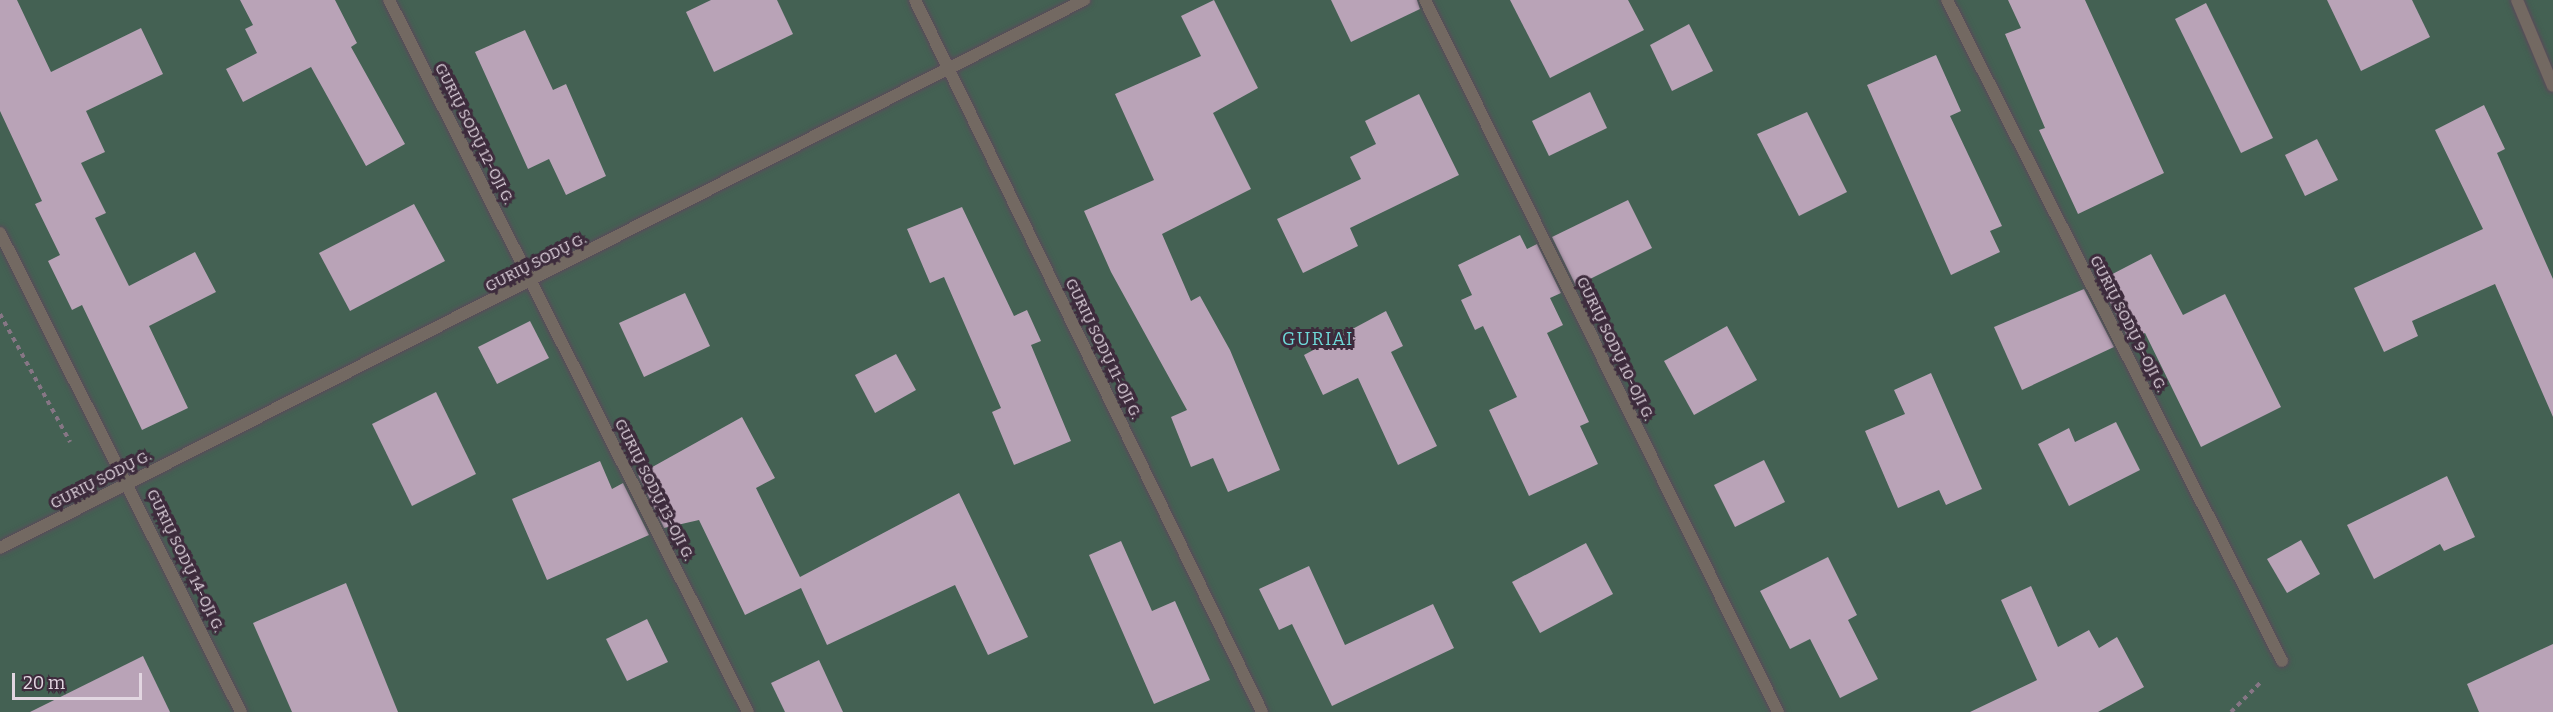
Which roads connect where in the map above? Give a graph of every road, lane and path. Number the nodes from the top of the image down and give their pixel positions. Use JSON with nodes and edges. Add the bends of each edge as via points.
{"nodes":[{"id":1,"x":389,"y":0,"type":"edge"},
{"id":2,"x":915,"y":0,"type":"edge"},
{"id":3,"x":1083,"y":0,"type":"edge"},
{"id":4,"x":1425,"y":0,"type":"edge"},
{"id":5,"x":1947,"y":0,"type":"edge"},
{"id":6,"x":2517,"y":0,"type":"edge"},
{"id":7,"x":950,"y":66,"type":"junction"},
{"id":8,"x":2553,"y":86,"type":"edge"},
{"id":9,"x":0,"y":233,"type":"edge"},
{"id":10,"x":533,"y":282,"type":"junction"},
{"id":11,"x":129,"y":482,"type":"junction"},
{"id":12,"x":0,"y":548,"type":"edge"},
{"id":13,"x":2282,"y":661,"type":"joint"},
{"id":14,"x":241,"y":712,"type":"edge"},
{"id":15,"x":748,"y":712,"type":"edge"},
{"id":16,"x":1263,"y":712,"type":"edge"},
{"id":17,"x":1778,"y":712,"type":"edge"},
{"id":18,"x":2231,"y":712,"type":"edge"}],
"edges":[{"from":1,"to":10,"type":"street","name":"GURIŲ SODŲ 12-OJI G."},
{"from":2,"to":7,"type":"street","name":"GURIŲ SODŲ 11-OJI G."},
{"from":3,"to":7,"type":"street","name":"GURIŲ SODŲ G."},
{"from":4,"to":17,"type":"street","name":"GURIŲ SODŲ 10-OJI G."},
{"from":5,"to":13,"type":"street","name":"GURIŲ SODŲ 9-OJI G."},
{"from":6,"to":8,"type":"street"},
{"from":7,"to":10,"type":"street","name":"GURIŲ SODŲ G."},
{"from":7,"to":16,"type":"street","name":"GURIŲ SODŲ 11-OJI G."},
{"from":9,"to":11,"type":"street","name":"GURIŲ SODŲ 14-OJI G."},
{"from":10,"to":11,"type":"street","name":"GURIŲ SODŲ G."},
{"from":10,"to":15,"type":"street","name":"GURIŲ SODŲ 13-OJI G."},
{"from":11,"to":12,"type":"street","name":"GURIŲ SODŲ G."},
{"from":11,"to":14,"type":"street","name":"GURIŲ SODŲ 14-OJI G."},
{"from":13,"to":18,"type":"path"}]}
